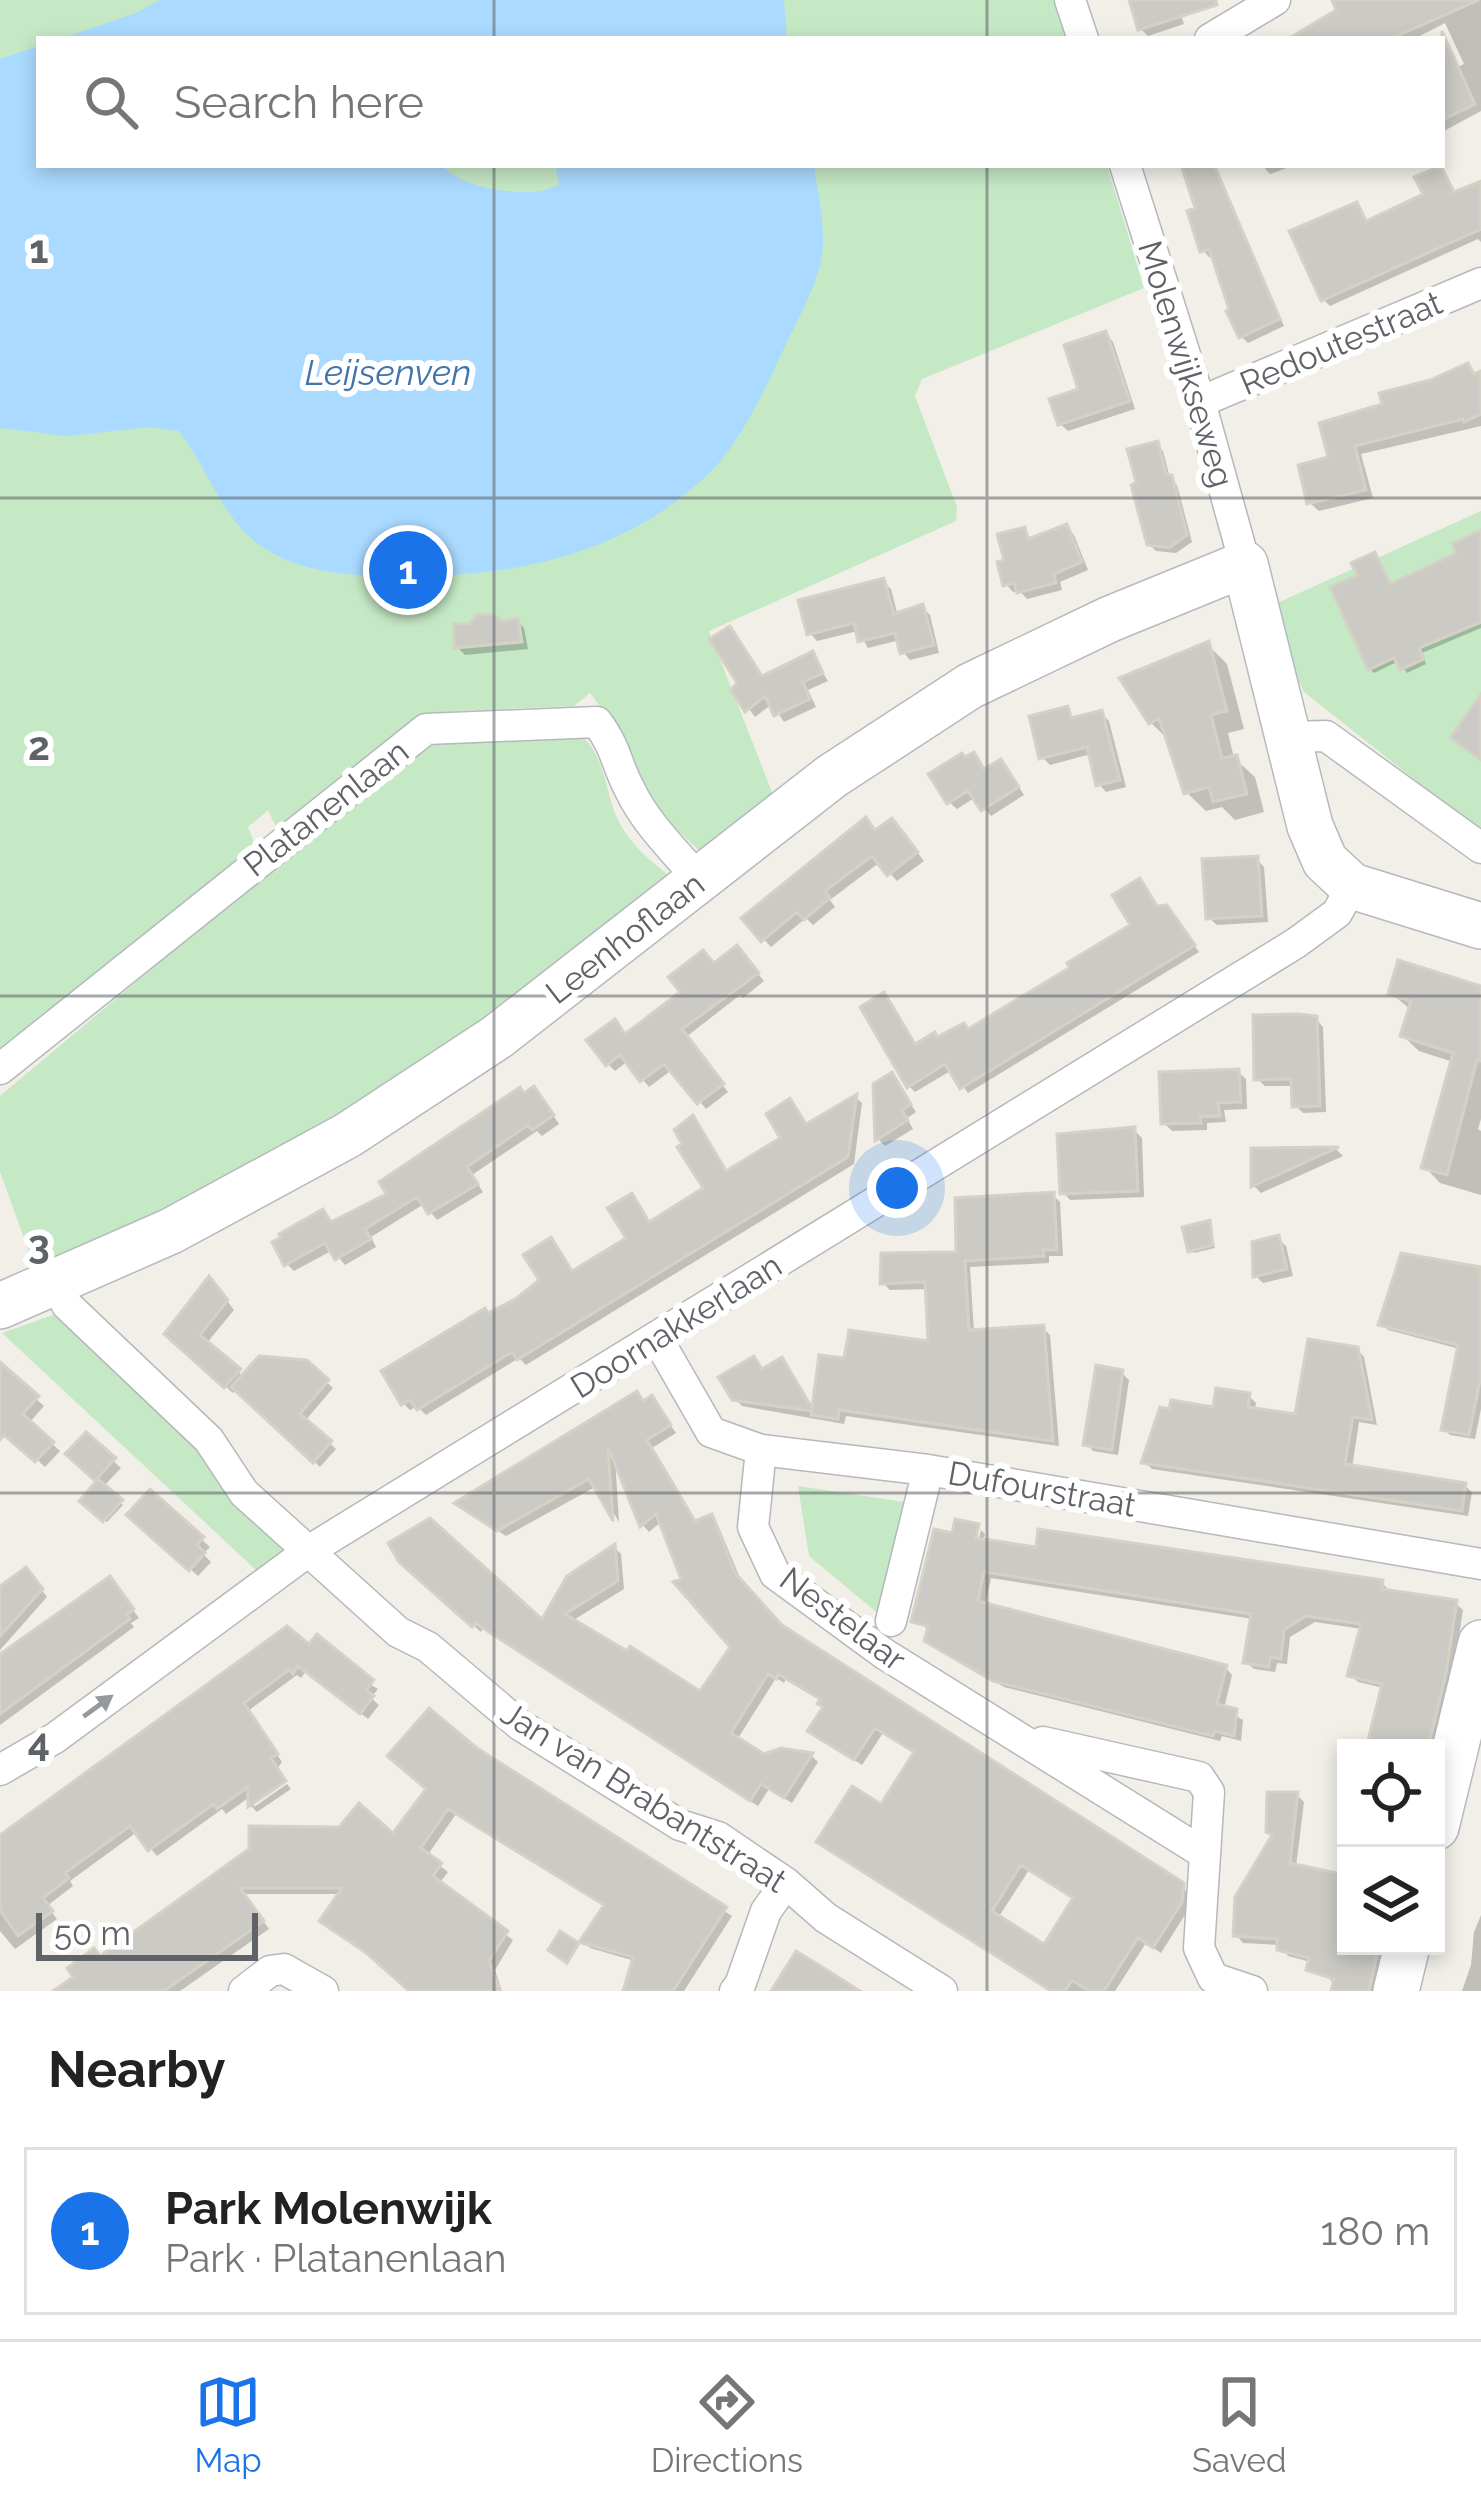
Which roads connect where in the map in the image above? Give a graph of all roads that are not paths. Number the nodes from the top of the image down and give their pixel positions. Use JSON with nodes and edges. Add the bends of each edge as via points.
{"nodes":[{"id":1,"x":1070,"y":0,"type":"edge"},
{"id":2,"x":1275,"y":0,"type":"edge"},
{"id":3,"x":1082,"y":36,"type":"edge"},
{"id":4,"x":1215,"y":36,"type":"edge"},
{"id":5,"x":1125,"y":168,"type":"edge"},
{"id":6,"x":1481,"y":283,"type":"edge"},
{"id":7,"x":1200,"y":402,"type":"junction"},
{"id":8,"x":1245,"y":564,"type":"junction"},
{"id":9,"x":1288,"y":737,"type":"junction"},
{"id":10,"x":1481,"y":848,"type":"edge"},
{"id":11,"x":700,"y":881,"type":"junction"},
{"id":12,"x":1352,"y":886,"type":"junction"},
{"id":13,"x":1481,"y":926,"type":"edge"},
{"id":14,"x":0,"y":1069,"type":"edge"},
{"id":15,"x":56,"y":1285,"type":"junction"},
{"id":16,"x":0,"y":1306,"type":"edge"},
{"id":17,"x":657,"y":1338,"type":"junction"},
{"id":18,"x":760,"y":1450,"type":"junction"},
{"id":19,"x":928,"y":1470,"type":"junction"},
{"id":20,"x":310,"y":1550,"type":"junction"},
{"id":21,"x":1481,"y":1564,"type":"edge"},
{"id":22,"x":891,"y":1621,"type":"dead end"},
{"id":23,"x":1481,"y":1643,"type":"edge"},
{"id":24,"x":1017,"y":1737,"type":"junction"},
{"id":25,"x":0,"y":1770,"type":"edge"},
{"id":26,"x":1445,"y":1790,"type":"edge"},
{"id":27,"x":1205,"y":1854,"type":"junction"},
{"id":28,"x":786,"y":1883,"type":"junction"},
{"id":29,"x":1405,"y":1955,"type":"edge"},
{"id":30,"x":244,"y":1991,"type":"edge"},
{"id":31,"x":323,"y":1991,"type":"edge"},
{"id":32,"x":735,"y":1991,"type":"edge"},
{"id":33,"x":942,"y":1991,"type":"edge"},
{"id":34,"x":1252,"y":1991,"type":"edge"},
{"id":35,"x":1396,"y":1991,"type":"edge"}],
"edges":[{"from":1,"to":3,"type":"street"},
{"from":2,"to":4,"type":"street"},
{"from":5,"to":7,"type":"street","name":"Molenwijkseweg"},
{"from":6,"to":7,"type":"street","name":"Redoutestraat"},
{"from":7,"to":8,"type":"street","name":"Molenwijkseweg"},
{"from":8,"to":9,"type":"street"},
{"from":8,"to":11,"type":"street","name":"Leenhoflaan","via":[[970,686],[832,776]]},
{"from":9,"to":10,"type":"street","via":[[1326,736]]},
{"from":9,"to":12,"type":"street","via":[[1325,861]]},
{"from":11,"to":14,"type":"street","name":"Platanenlaan","via":[[643,812],[597,722],[426,729]]},
{"from":11,"to":15,"type":"street","name":"Leenhoflaan","via":[[497,1037],[348,1136]]},
{"from":12,"to":13,"type":"street"},
{"from":12,"to":17,"type":"street","name":"Doornakkerlaan","via":[[1337,913],[1296,943]]},
{"from":15,"to":16,"type":"street","name":"Leenhoflaan"},
{"from":15,"to":20,"type":"street","name":"Jan van Brabantstraat","via":[[67,1305],[209,1440],[244,1493]]},
{"from":17,"to":18,"type":"street","name":"Dufourstraat","via":[[711,1432]]},
{"from":17,"to":20,"type":"street","name":"Doornakkerlaan"},
{"from":18,"to":19,"type":"street","name":"Dufourstraat"},
{"from":18,"to":24,"type":"street","name":"Nestelaar","via":[[753,1527],[776,1574]]},
{"from":19,"to":21,"type":"street","name":"Dufourstraat"},
{"from":19,"to":22,"type":"street","name":"Nestelaar"},
{"from":25,"to":20,"type":"street","name":"Doornakkerlaan","one_way":true},
{"from":20,"to":28,"type":"street","name":"Jan van Brabantstraat","via":[[398,1632],[428,1647],[520,1725]]},
{"from":23,"to":26,"type":"street"},
{"from":24,"to":27,"type":"street","name":"Nestelaar"},
{"from":24,"to":27,"type":"street","name":"Nestelaar","via":[[1199,1778],[1209,1792]]},
{"from":27,"to":34,"type":"street","name":"Nestelaar","via":[[1199,1948],[1213,1978]]},
{"from":28,"to":32,"type":"street","via":[[766,1911]]},
{"from":28,"to":33,"type":"street","name":"Jan van Brabantstraat","via":[[826,1918]]},
{"from":29,"to":35,"type":"street"},
{"from":30,"to":31,"type":"street","via":[[284,1969]]}]}
